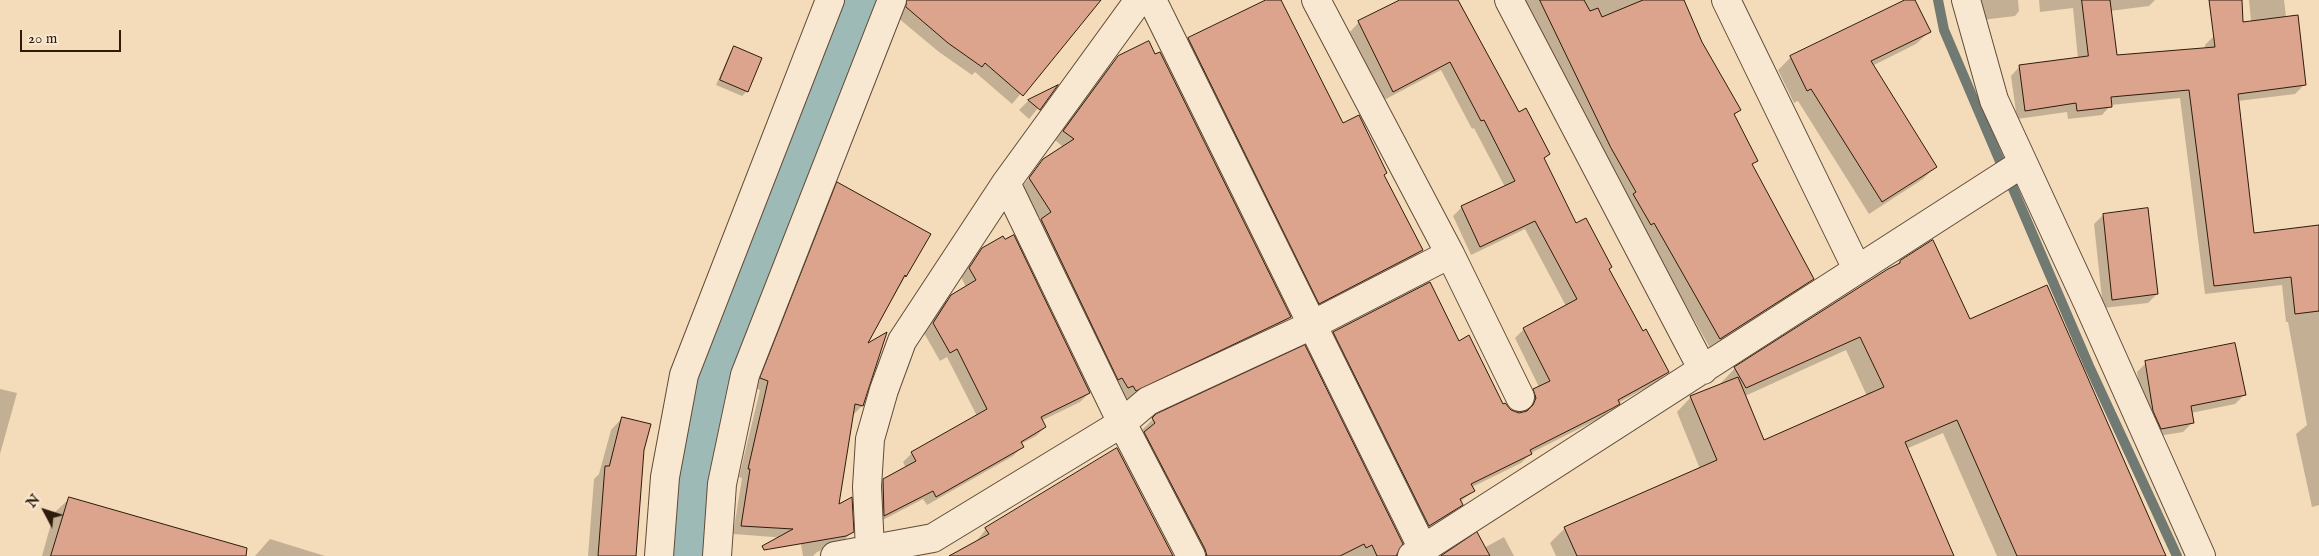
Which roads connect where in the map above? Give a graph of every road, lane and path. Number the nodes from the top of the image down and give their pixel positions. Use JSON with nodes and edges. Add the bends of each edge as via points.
{"nodes":[{"id":1,"x":830,"y":0,"type":"edge"},
{"id":2,"x":892,"y":0,"type":"edge"},
{"id":3,"x":1139,"y":0,"type":"edge"},
{"id":4,"x":1152,"y":0,"type":"edge"},
{"id":5,"x":1316,"y":0,"type":"edge"},
{"id":6,"x":1509,"y":0,"type":"edge"},
{"id":7,"x":1726,"y":0,"type":"edge"},
{"id":8,"x":1966,"y":0,"type":"edge"},
{"id":9,"x":2023,"y":163,"type":"junction"},
{"id":10,"x":1006,"y":183,"type":"junction"},
{"id":11,"x":1450,"y":254,"type":"junction"},
{"id":12,"x":1857,"y":269,"type":"junction"},
{"id":13,"x":1312,"y":325,"type":"junction"},
{"id":14,"x":1703,"y":370,"type":"junction"},
{"id":15,"x":1520,"y":397,"type":"dead end"},
{"id":16,"x":1122,"y":423,"type":"junction"},
{"id":17,"x":1419,"y":548,"type":"edge"},
{"id":18,"x":870,"y":549,"type":"junction"},
{"id":19,"x":916,"y":549,"type":"edge"},
{"id":20,"x":659,"y":556,"type":"edge"},
{"id":21,"x":717,"y":556,"type":"edge"},
{"id":22,"x":835,"y":556,"type":"edge"},
{"id":23,"x":1192,"y":556,"type":"edge"},
{"id":24,"x":2201,"y":556,"type":"edge"}],
"edges":[{"from":1,"to":20,"type":"street","via":[[684,375],[666,477]]},
{"from":2,"to":21,"type":"street","via":[[745,374],[722,484]]},
{"from":3,"to":10,"type":"street"},
{"from":4,"to":13,"type":"street"},
{"from":5,"to":11,"type":"street"},
{"from":6,"to":14,"type":"street"},
{"from":7,"to":12,"type":"street"},
{"from":8,"to":9,"type":"street","via":[[1994,100]]},
{"from":9,"to":12,"type":"street"},
{"from":9,"to":24,"type":"street"},
{"from":10,"to":16,"type":"street"},
{"from":10,"to":18,"type":"street","via":[[902,342],[884,390],[870,439],[867,487]]},
{"from":11,"to":13,"type":"street"},
{"from":11,"to":15,"type":"street"},
{"from":12,"to":14,"type":"street"},
{"from":13,"to":16,"type":"street","via":[[1148,401]]},
{"from":13,"to":17,"type":"street"},
{"from":14,"to":17,"type":"street"},
{"from":16,"to":19,"type":"street"},
{"from":16,"to":23,"type":"street"},
{"from":18,"to":19,"type":"street"},
{"from":18,"to":22,"type":"street"}]}
